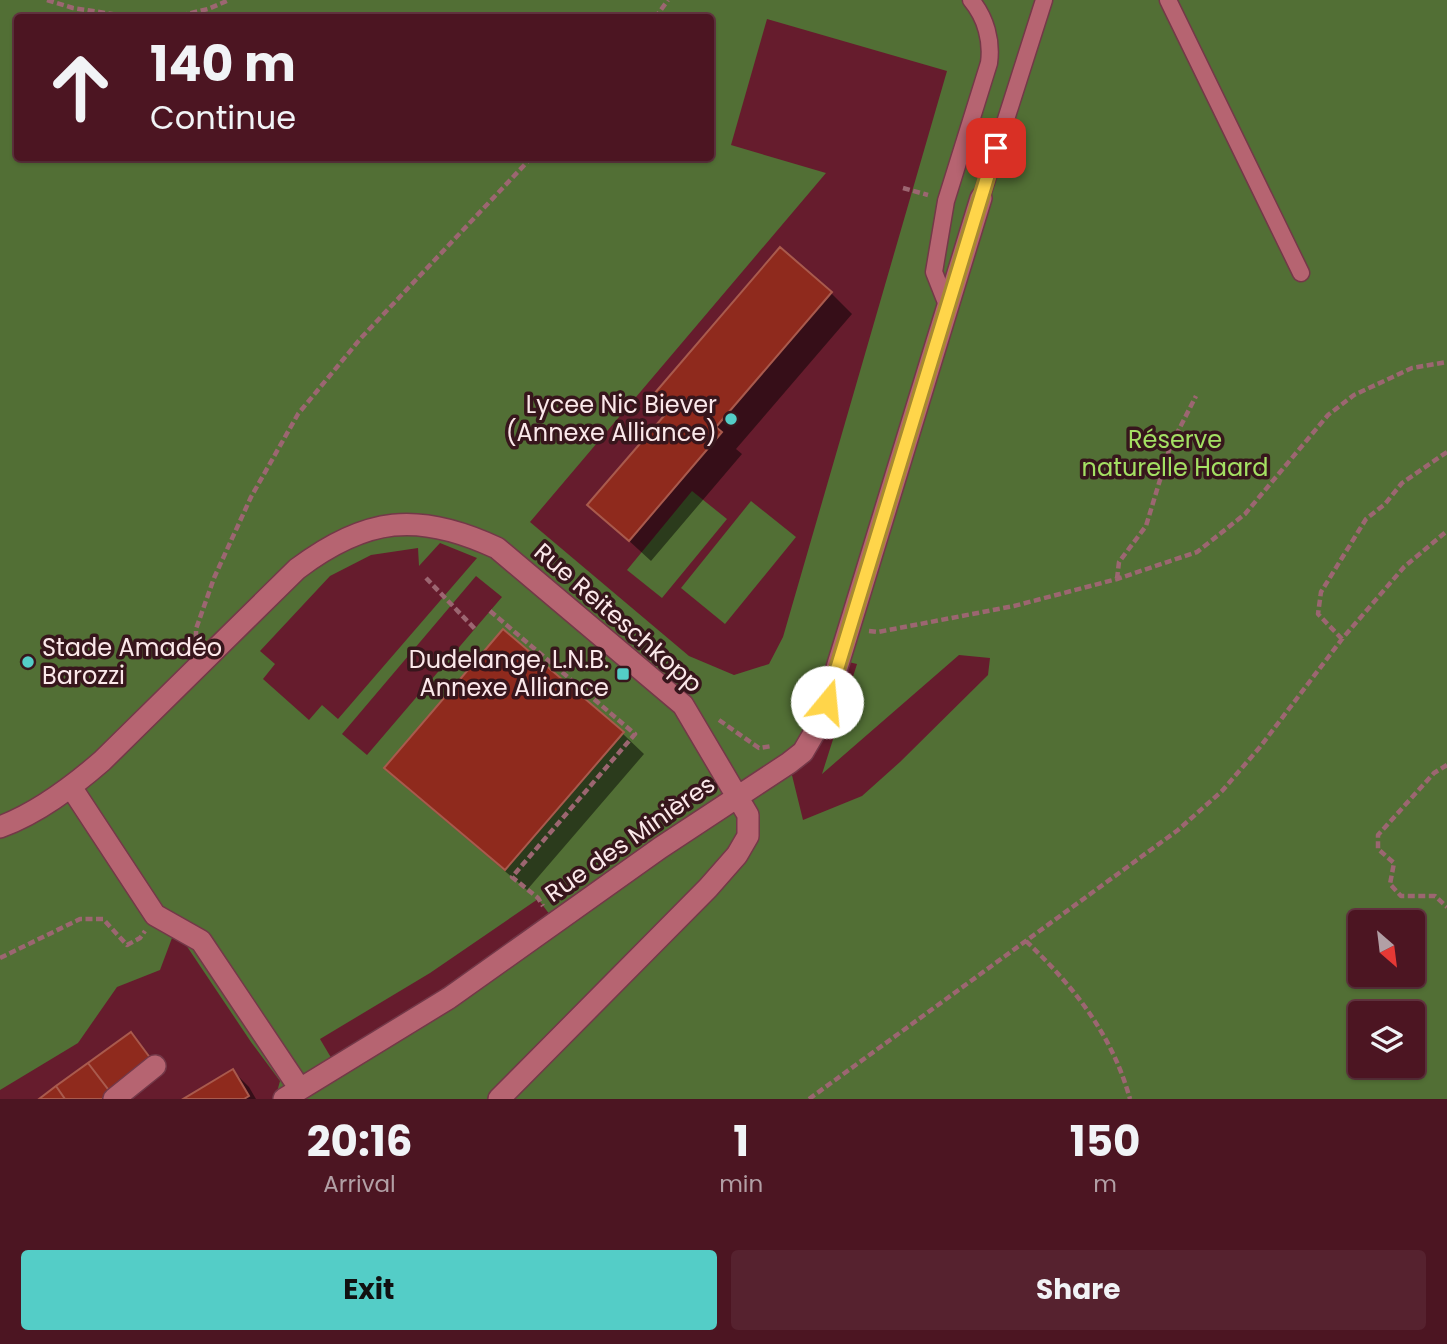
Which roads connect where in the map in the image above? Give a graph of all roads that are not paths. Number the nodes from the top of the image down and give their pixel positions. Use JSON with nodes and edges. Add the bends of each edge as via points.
{"nodes":[{"id":1,"x":971,"y":0,"type":"edge"},
{"id":2,"x":1044,"y":0,"type":"edge"},
{"id":3,"x":1168,"y":0,"type":"edge"},
{"id":4,"x":981,"y":198,"type":"joint"},
{"id":5,"x":1301,"y":274,"type":"dead end"},
{"id":6,"x":947,"y":305,"type":"junction"},
{"id":7,"x":71,"y":787,"type":"junction"},
{"id":8,"x":737,"y":796,"type":"junction"},
{"id":9,"x":0,"y":827,"type":"edge"},
{"id":10,"x":155,"y":1066,"type":"dead end"},
{"id":11,"x":292,"y":1094,"type":"edge"},
{"id":12,"x":114,"y":1099,"type":"edge"},
{"id":13,"x":499,"y":1099,"type":"edge"}],
"edges":[{"from":1,"to":6,"type":"lane","via":[[983,18],[991,49],[946,201],[934,272]]},
{"from":2,"to":4,"type":"lane"},
{"from":3,"to":5,"type":"lane"},
{"from":4,"to":6,"type":"street"},
{"from":6,"to":8,"type":"street","via":[[820,723],[803,752]]},
{"from":7,"to":8,"type":"street","name":"Rue Reiteschkopp","via":[[297,569],[325,548],[358,533],[393,525],[429,525],[466,533],[497,548],[683,705]]},
{"from":7,"to":9,"type":"street","name":"Rue Reiteschkopp"},
{"from":7,"to":11,"type":"street","via":[[155,915],[201,941]]},
{"from":8,"to":11,"type":"street","name":"Rue des Minières","via":[[449,998]]},
{"from":8,"to":13,"type":"street","name":"Rue des Minières","via":[[748,815],[748,836],[737,855]]},
{"from":10,"to":12,"type":"street"}]}
